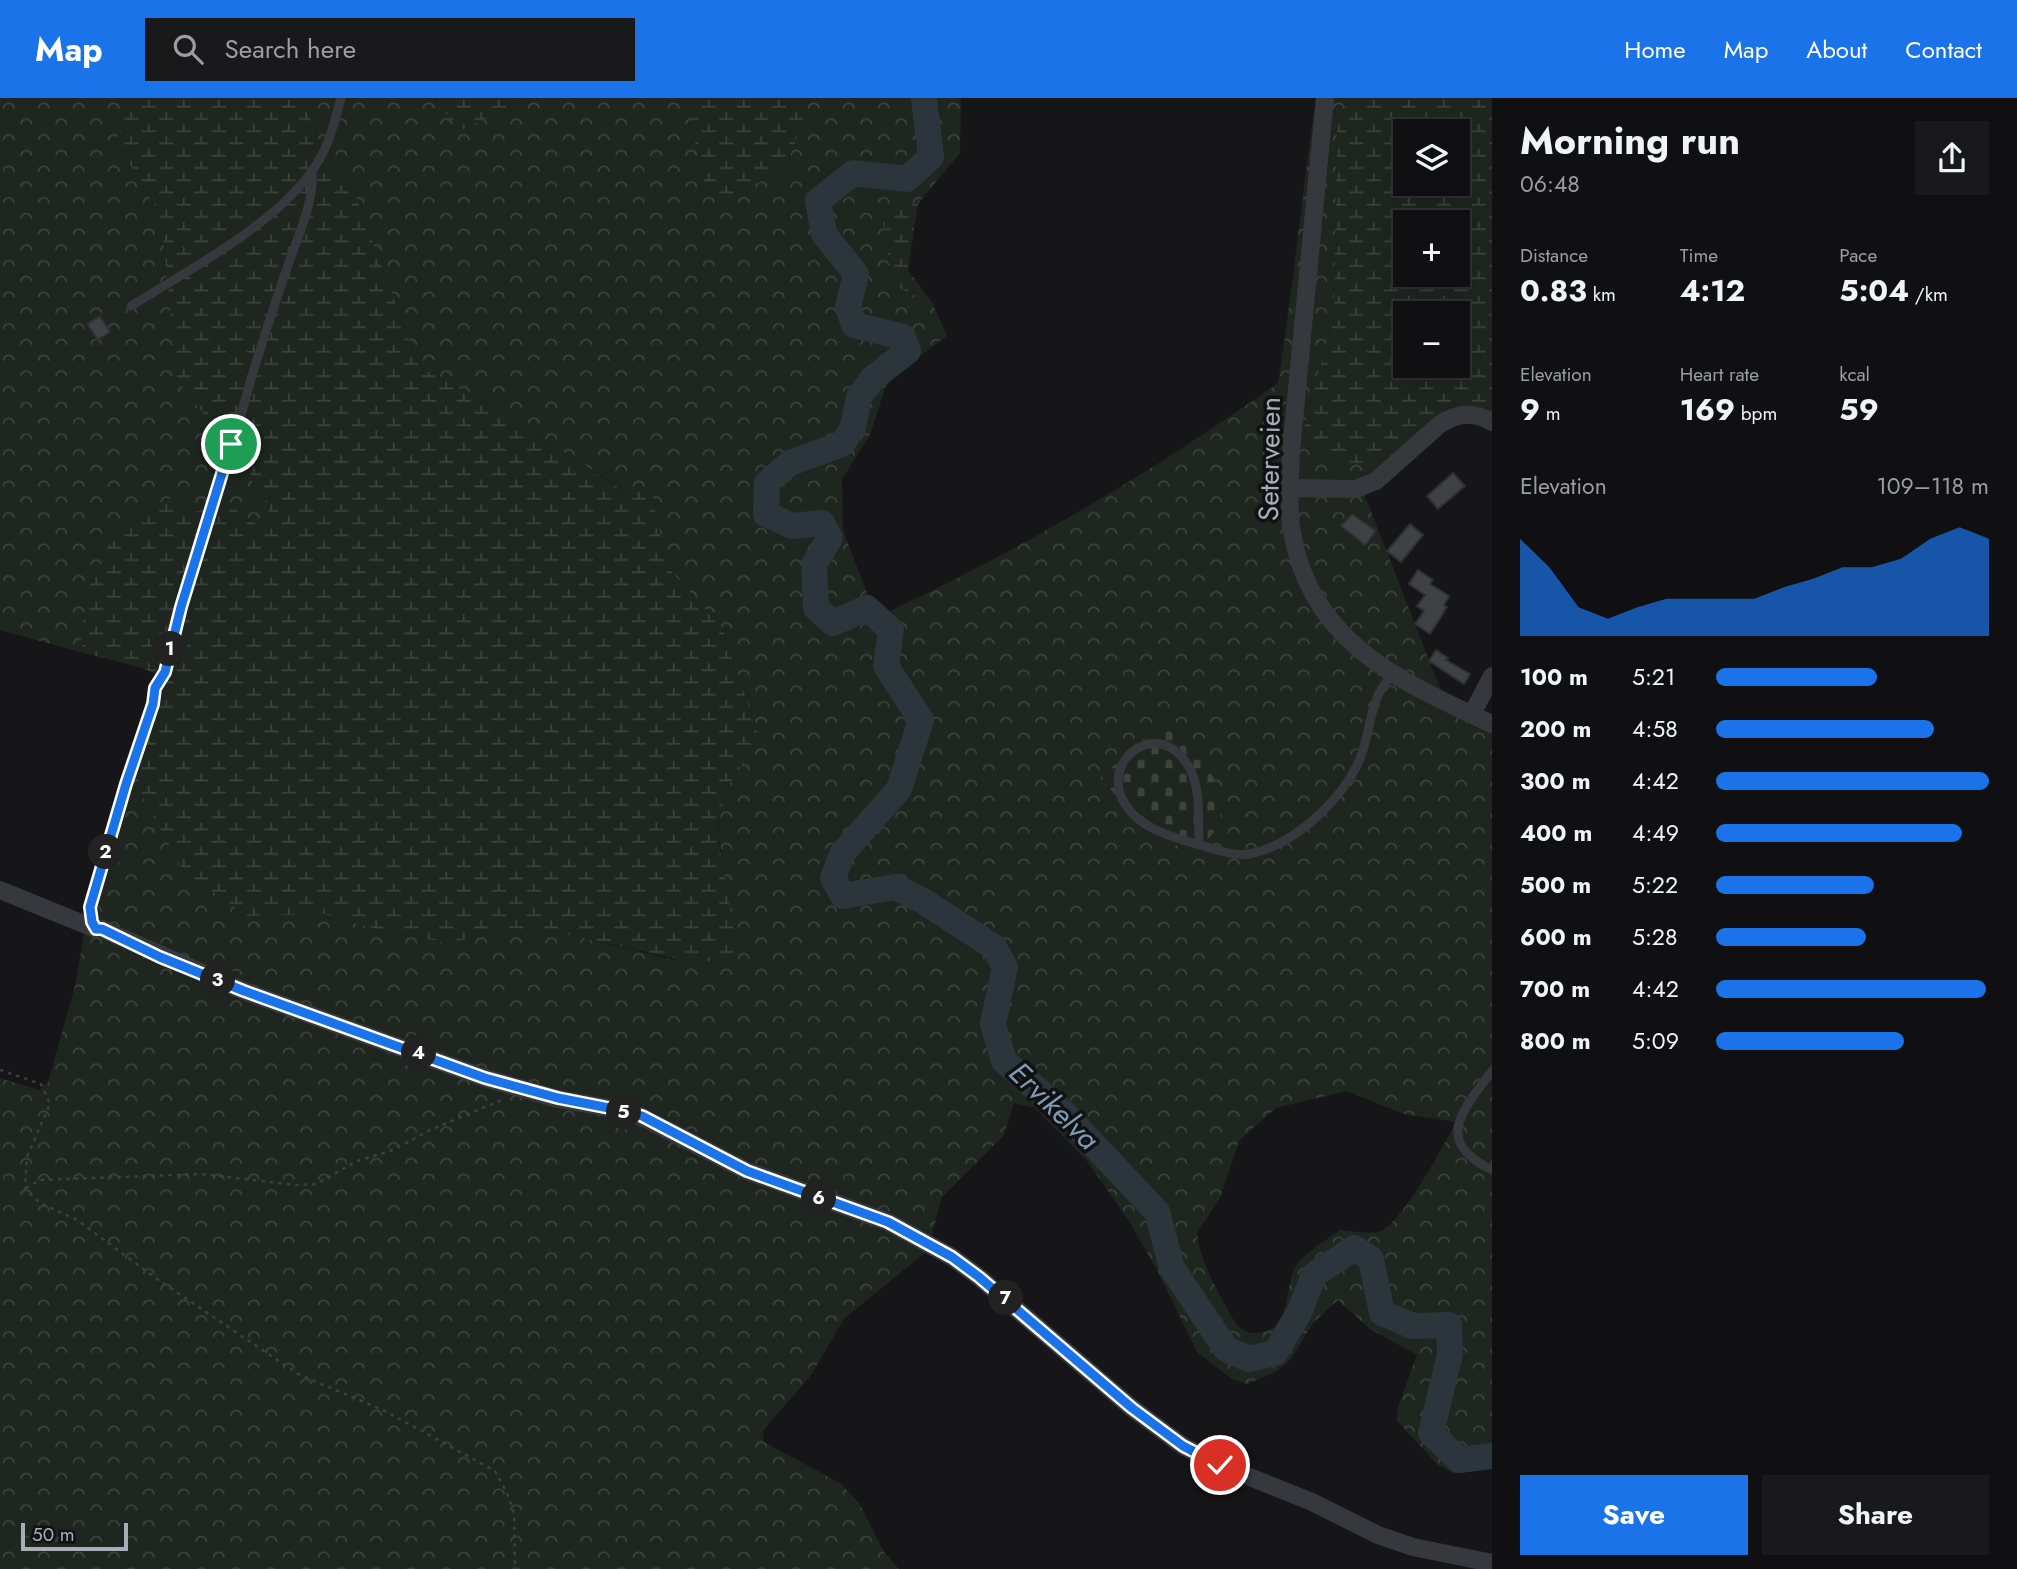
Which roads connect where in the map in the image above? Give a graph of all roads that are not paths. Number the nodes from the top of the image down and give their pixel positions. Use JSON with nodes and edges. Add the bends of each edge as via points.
{"nodes":[{"id":1,"x":341,"y":98,"type":"edge"},
{"id":2,"x":1325,"y":98,"type":"edge"},
{"id":3,"x":312,"y":172,"type":"junction"},
{"id":4,"x":131,"y":306,"type":"dead end"},
{"id":5,"x":1492,"y":422,"type":"edge"},
{"id":6,"x":1289,"y":488,"type":"junction"},
{"id":7,"x":1393,"y":673,"type":"junction"},
{"id":8,"x":1492,"y":676,"type":"edge"},
{"id":9,"x":1472,"y":714,"type":"junction"},
{"id":10,"x":1492,"y":724,"type":"edge"},
{"id":11,"x":1199,"y":845,"type":"junction"},
{"id":12,"x":0,"y":890,"type":"edge"},
{"id":13,"x":96,"y":929,"type":"junction"},
{"id":14,"x":1492,"y":1071,"type":"edge"},
{"id":15,"x":1492,"y":1170,"type":"edge"},
{"id":16,"x":1492,"y":1563,"type":"edge"}],
"edges":[{"from":1,"to":3,"type":"lane","via":[[331,137]]},
{"from":2,"to":6,"type":"street","name":"Seterveien"},
{"from":3,"to":4,"type":"lane","via":[[243,235]]},
{"from":3,"to":13,"type":"lane","via":[[305,217],[249,384],[90,907]]},
{"from":5,"to":6,"type":"street","via":[[1477,414],[1450,418],[1376,481],[1356,489]]},
{"from":6,"to":7,"type":"street","name":"Seterveien","via":[[1298,556],[1320,603],[1338,632]]},
{"from":7,"to":9,"type":"street","name":"Seterveien"},
{"from":7,"to":11,"type":"lane","via":[[1379,693],[1360,758],[1346,786],[1321,812],[1269,849],[1246,855]]},
{"from":8,"to":9,"type":"street"},
{"from":9,"to":10,"type":"street","name":"Seterveien"},
{"from":11,"to":11,"type":"lane","via":[[1191,771],[1166,744],[1133,748],[1121,763],[1122,802],[1136,818]]},
{"from":12,"to":13,"type":"street"},
{"from":13,"to":16,"type":"street","via":[[244,991],[485,1078],[642,1116],[747,1171],[898,1226],[988,1283],[1132,1408],[1183,1446],[1378,1535]]},
{"from":14,"to":15,"type":"lane","via":[[1468,1105],[1457,1131],[1464,1150]]}]}
